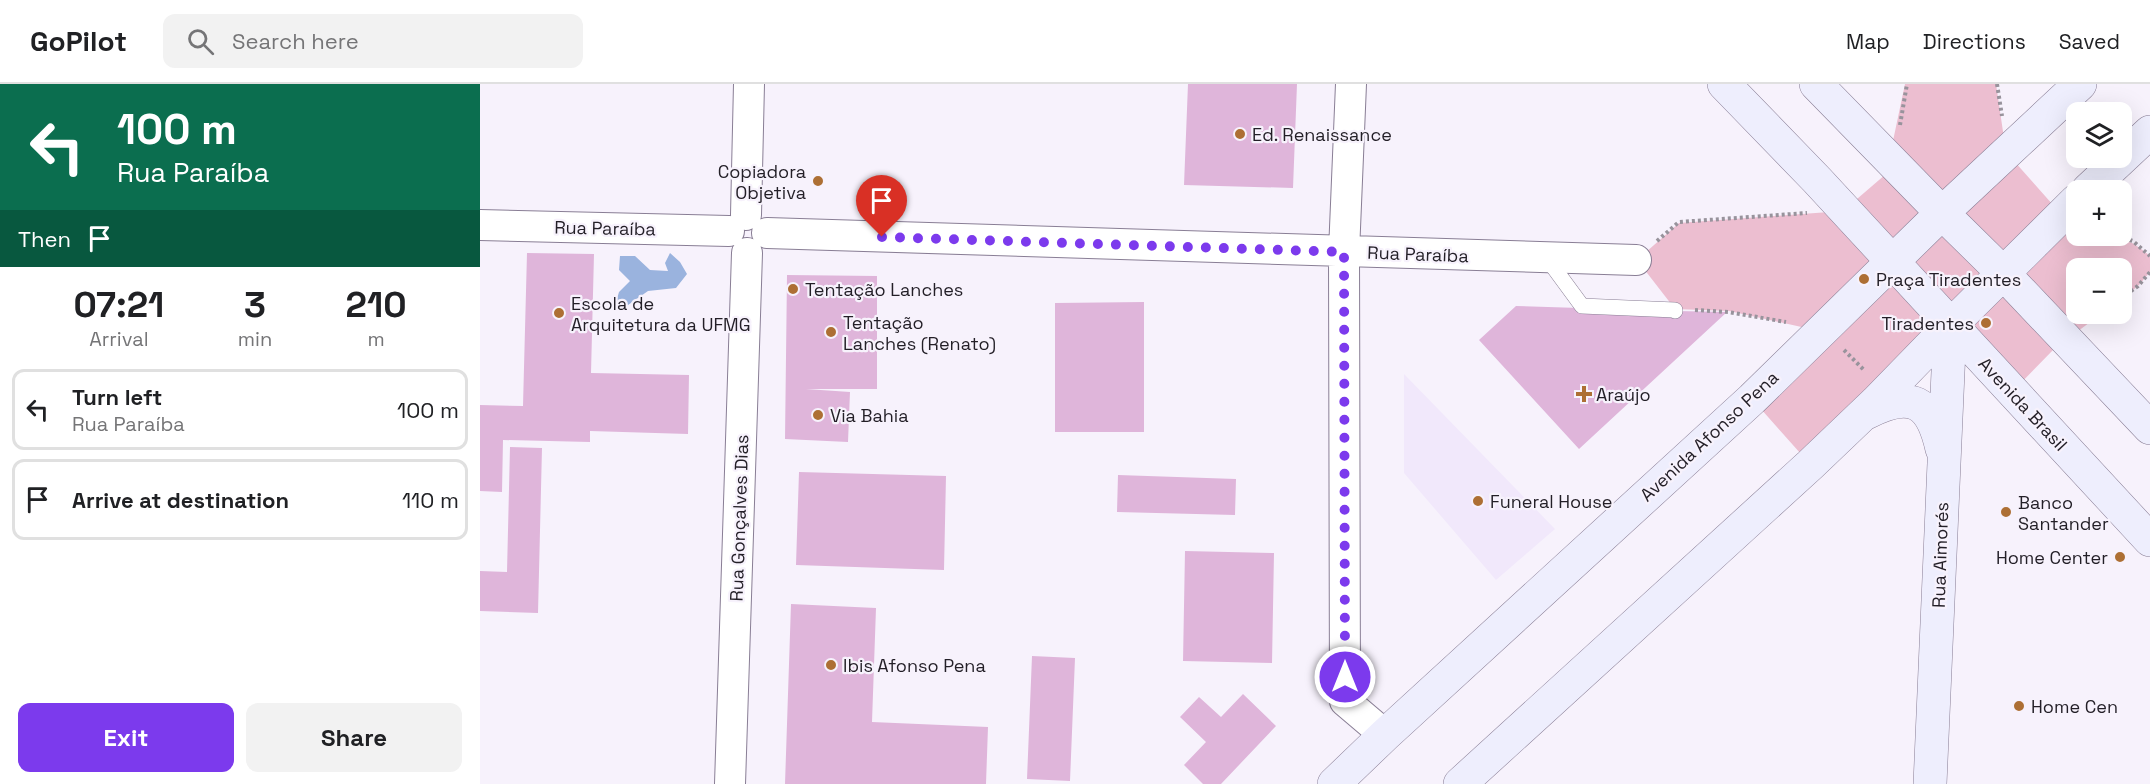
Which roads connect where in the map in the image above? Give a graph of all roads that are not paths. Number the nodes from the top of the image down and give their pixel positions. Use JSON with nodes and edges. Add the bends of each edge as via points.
{"nodes":[{"id":1,"x":749,"y":84,"type":"edge"},
{"id":2,"x":1351,"y":84,"type":"edge"},
{"id":3,"x":1724,"y":84,"type":"edge"},
{"id":4,"x":1816,"y":84,"type":"edge"},
{"id":5,"x":2080,"y":84,"type":"edge"},
{"id":6,"x":2150,"y":132,"type":"edge"},
{"id":7,"x":2099,"y":180,"type":"edge"},
{"id":8,"x":2066,"y":211,"type":"edge"},
{"id":9,"x":1942,"y":213,"type":"junction"},
{"id":10,"x":480,"y":225,"type":"edge"},
{"id":11,"x":747,"y":233,"type":"junction"},
{"id":12,"x":1344,"y":252,"type":"junction"},
{"id":13,"x":1546,"y":257,"type":"junction"},
{"id":14,"x":1636,"y":260,"type":"road end"},
{"id":15,"x":1892,"y":264,"type":"junction"},
{"id":16,"x":2003,"y":273,"type":"junction"},
{"id":17,"x":1675,"y":311,"type":"road end"},
{"id":18,"x":1950,"y":326,"type":"junction"},
{"id":19,"x":1862,"y":415,"type":"junction"},
{"id":20,"x":2150,"y":428,"type":"edge"},
{"id":21,"x":1944,"y":455,"type":"junction"},
{"id":22,"x":2150,"y":540,"type":"edge"},
{"id":23,"x":1385,"y":735,"type":"junction"},
{"id":24,"x":731,"y":782,"type":"edge"},
{"id":25,"x":1334,"y":784,"type":"edge"},
{"id":26,"x":1460,"y":784,"type":"edge"},
{"id":27,"x":1930,"y":784,"type":"edge"}],
"edges":[{"from":1,"to":11,"type":"street","name":"Rua Gonçalves Dias"},
{"from":2,"to":12,"type":"street"},
{"from":3,"to":15,"type":"main road","name":"Avenida Brasil"},
{"from":4,"to":9,"type":"main road"},
{"from":5,"to":9,"type":"main road","name":"Avenida Afonso Pena"},
{"from":6,"to":7,"type":"main road"},
{"from":8,"to":16,"type":"main road"},
{"from":9,"to":15,"type":"main road","name":"Avenida Afonso Pena"},
{"from":9,"to":16,"type":"main road"},
{"from":10,"to":11,"type":"street","name":"Rua Paraíba"},
{"from":11,"to":12,"type":"street","name":"Rua Paraíba"},
{"from":11,"to":24,"type":"street","name":"Rua Gonçalves Dias"},
{"from":12,"to":13,"type":"street","name":"Rua Paraíba"},
{"from":12,"to":23,"type":"street","via":[[1345,701]]},
{"from":13,"to":14,"type":"street","name":"Rua Paraíba"},
{"from":13,"to":17,"type":"lane","via":[[1582,306]]},
{"from":15,"to":18,"type":"main road","name":"Avenida Brasil"},
{"from":15,"to":23,"type":"main road","name":"Avenida Afonso Pena","via":[[1752,399]]},
{"from":16,"to":18,"type":"main road"},
{"from":16,"to":20,"type":"main road"},
{"from":18,"to":19,"type":"main road"},
{"from":18,"to":21,"type":"main road","name":"Rua Aimorés"},
{"from":18,"to":22,"type":"main road","name":"Avenida Brasil"},
{"from":19,"to":21,"type":"main road","via":[[1896,400],[1919,404],[1936,430]]},
{"from":19,"to":26,"type":"main road"},
{"from":21,"to":27,"type":"main road","name":"Rua Aimorés"},
{"from":23,"to":25,"type":"main road","name":"Avenida Afonso Pena"}]}
